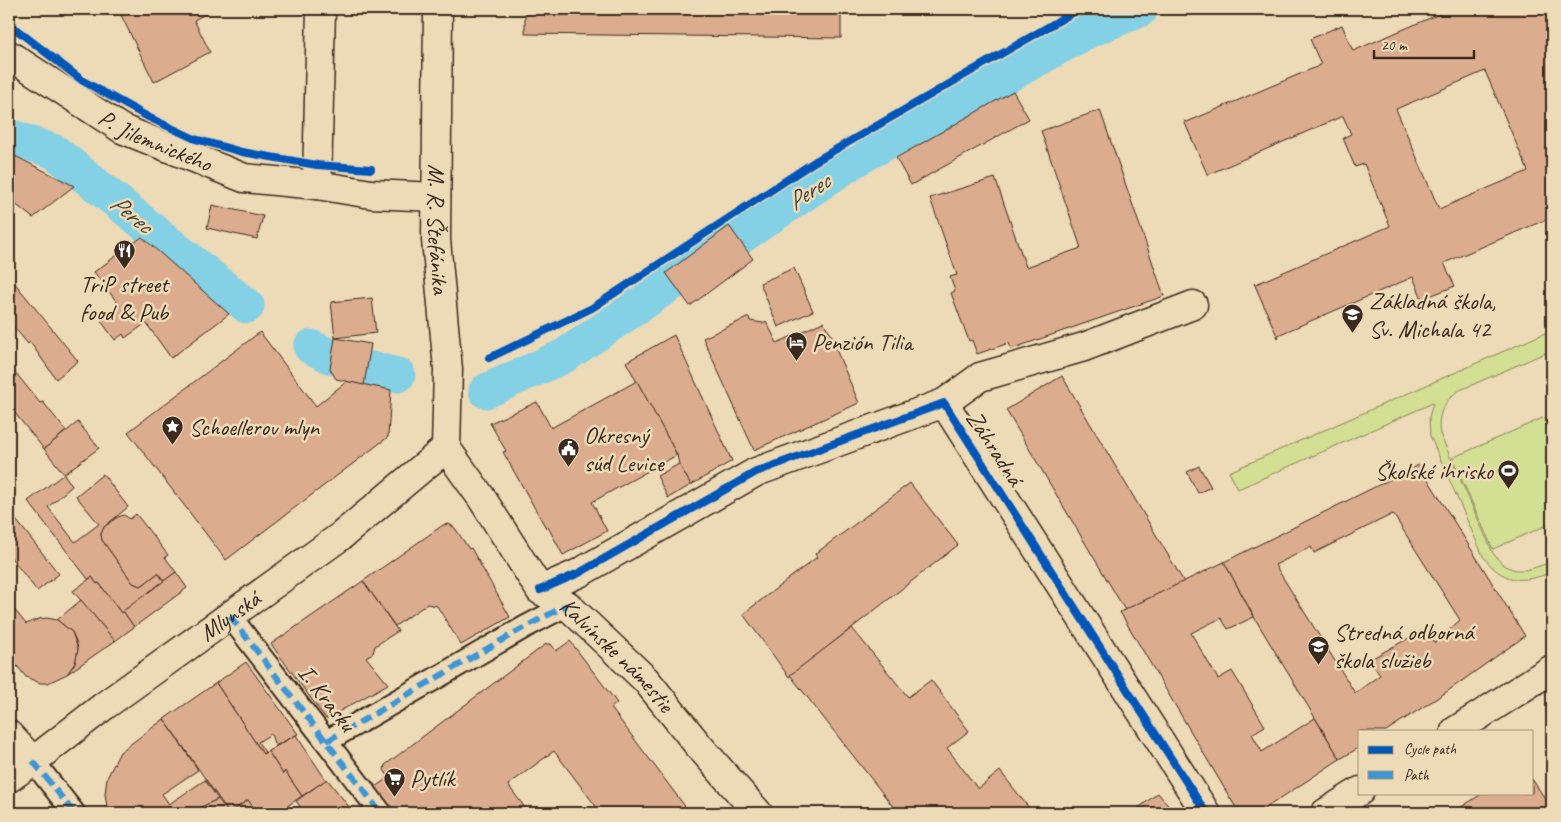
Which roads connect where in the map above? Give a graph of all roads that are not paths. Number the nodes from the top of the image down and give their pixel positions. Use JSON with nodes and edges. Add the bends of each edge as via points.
{"nodes":[{"id":1,"x":321,"y":9,"type":"edge"},
{"id":2,"x":438,"y":9,"type":"edge"},
{"id":3,"x":9,"y":55,"type":"edge"},
{"id":4,"x":317,"y":185,"type":"junction"},
{"id":5,"x":436,"y":197,"type":"junction"},
{"id":6,"x":1193,"y":306,"type":"dead end"},
{"id":7,"x":944,"y":403,"type":"junction"},
{"id":8,"x":446,"y":448,"type":"junction"},
{"id":9,"x":540,"y":590,"type":"junction"},
{"id":10,"x":567,"y":605,"type":"junction"},
{"id":11,"x":230,"y":616,"type":"junction"},
{"id":12,"x":1552,"y":669,"type":"edge"},
{"id":13,"x":1457,"y":730,"type":"edge"},
{"id":14,"x":9,"y":735,"type":"edge"},
{"id":15,"x":327,"y":741,"type":"junction"},
{"id":16,"x":33,"y":761,"type":"junction"},
{"id":17,"x":9,"y":778,"type":"edge"},
{"id":18,"x":1358,"y":792,"type":"edge"},
{"id":19,"x":74,"y":813,"type":"edge"},
{"id":20,"x":381,"y":813,"type":"edge"},
{"id":21,"x":758,"y":813,"type":"edge"},
{"id":22,"x":1206,"y":813,"type":"edge"},
{"id":23,"x":1325,"y":813,"type":"edge"}],
"edges":[{"from":1,"to":4,"type":"street"},
{"from":2,"to":5,"type":"street","name":"M. R. Štefánika"},
{"from":3,"to":4,"type":"street","name":"P. Jilemnického","via":[[122,129],[244,178]]},
{"from":4,"to":5,"type":"street","name":"P. Jilemnického","via":[[371,194]]},
{"from":5,"to":8,"type":"street","name":"M. R. Štefánika","via":[[436,240],[448,369]]},
{"from":6,"to":7,"type":"street","name":"Záhradná","via":[[1084,347],[980,377]]},
{"from":7,"to":9,"type":"street","name":"Záhradná","via":[[756,472],[579,573]]},
{"from":7,"to":22,"type":"street","name":"Záhradná"},
{"from":8,"to":9,"type":"street","name":"Kalvínske námestie"},
{"from":8,"to":11,"type":"street","name":"Mlynská","via":[[342,536]]},
{"from":9,"to":10,"type":"street","name":"Kalvínske námestie"},
{"from":10,"to":15,"type":"street"},
{"from":10,"to":21,"type":"street","name":"Kalvínske námestie","via":[[646,680]]},
{"from":11,"to":15,"type":"street","name":"I. Krasku"},
{"from":11,"to":16,"type":"street","name":"Mlynská"},
{"from":12,"to":13,"type":"street"},
{"from":14,"to":16,"type":"street"},
{"from":15,"to":20,"type":"street","name":"I. Krasku"},
{"from":16,"to":17,"type":"street","name":"Mlynská"},
{"from":16,"to":19,"type":"street"},
{"from":18,"to":23,"type":"street"}]}
